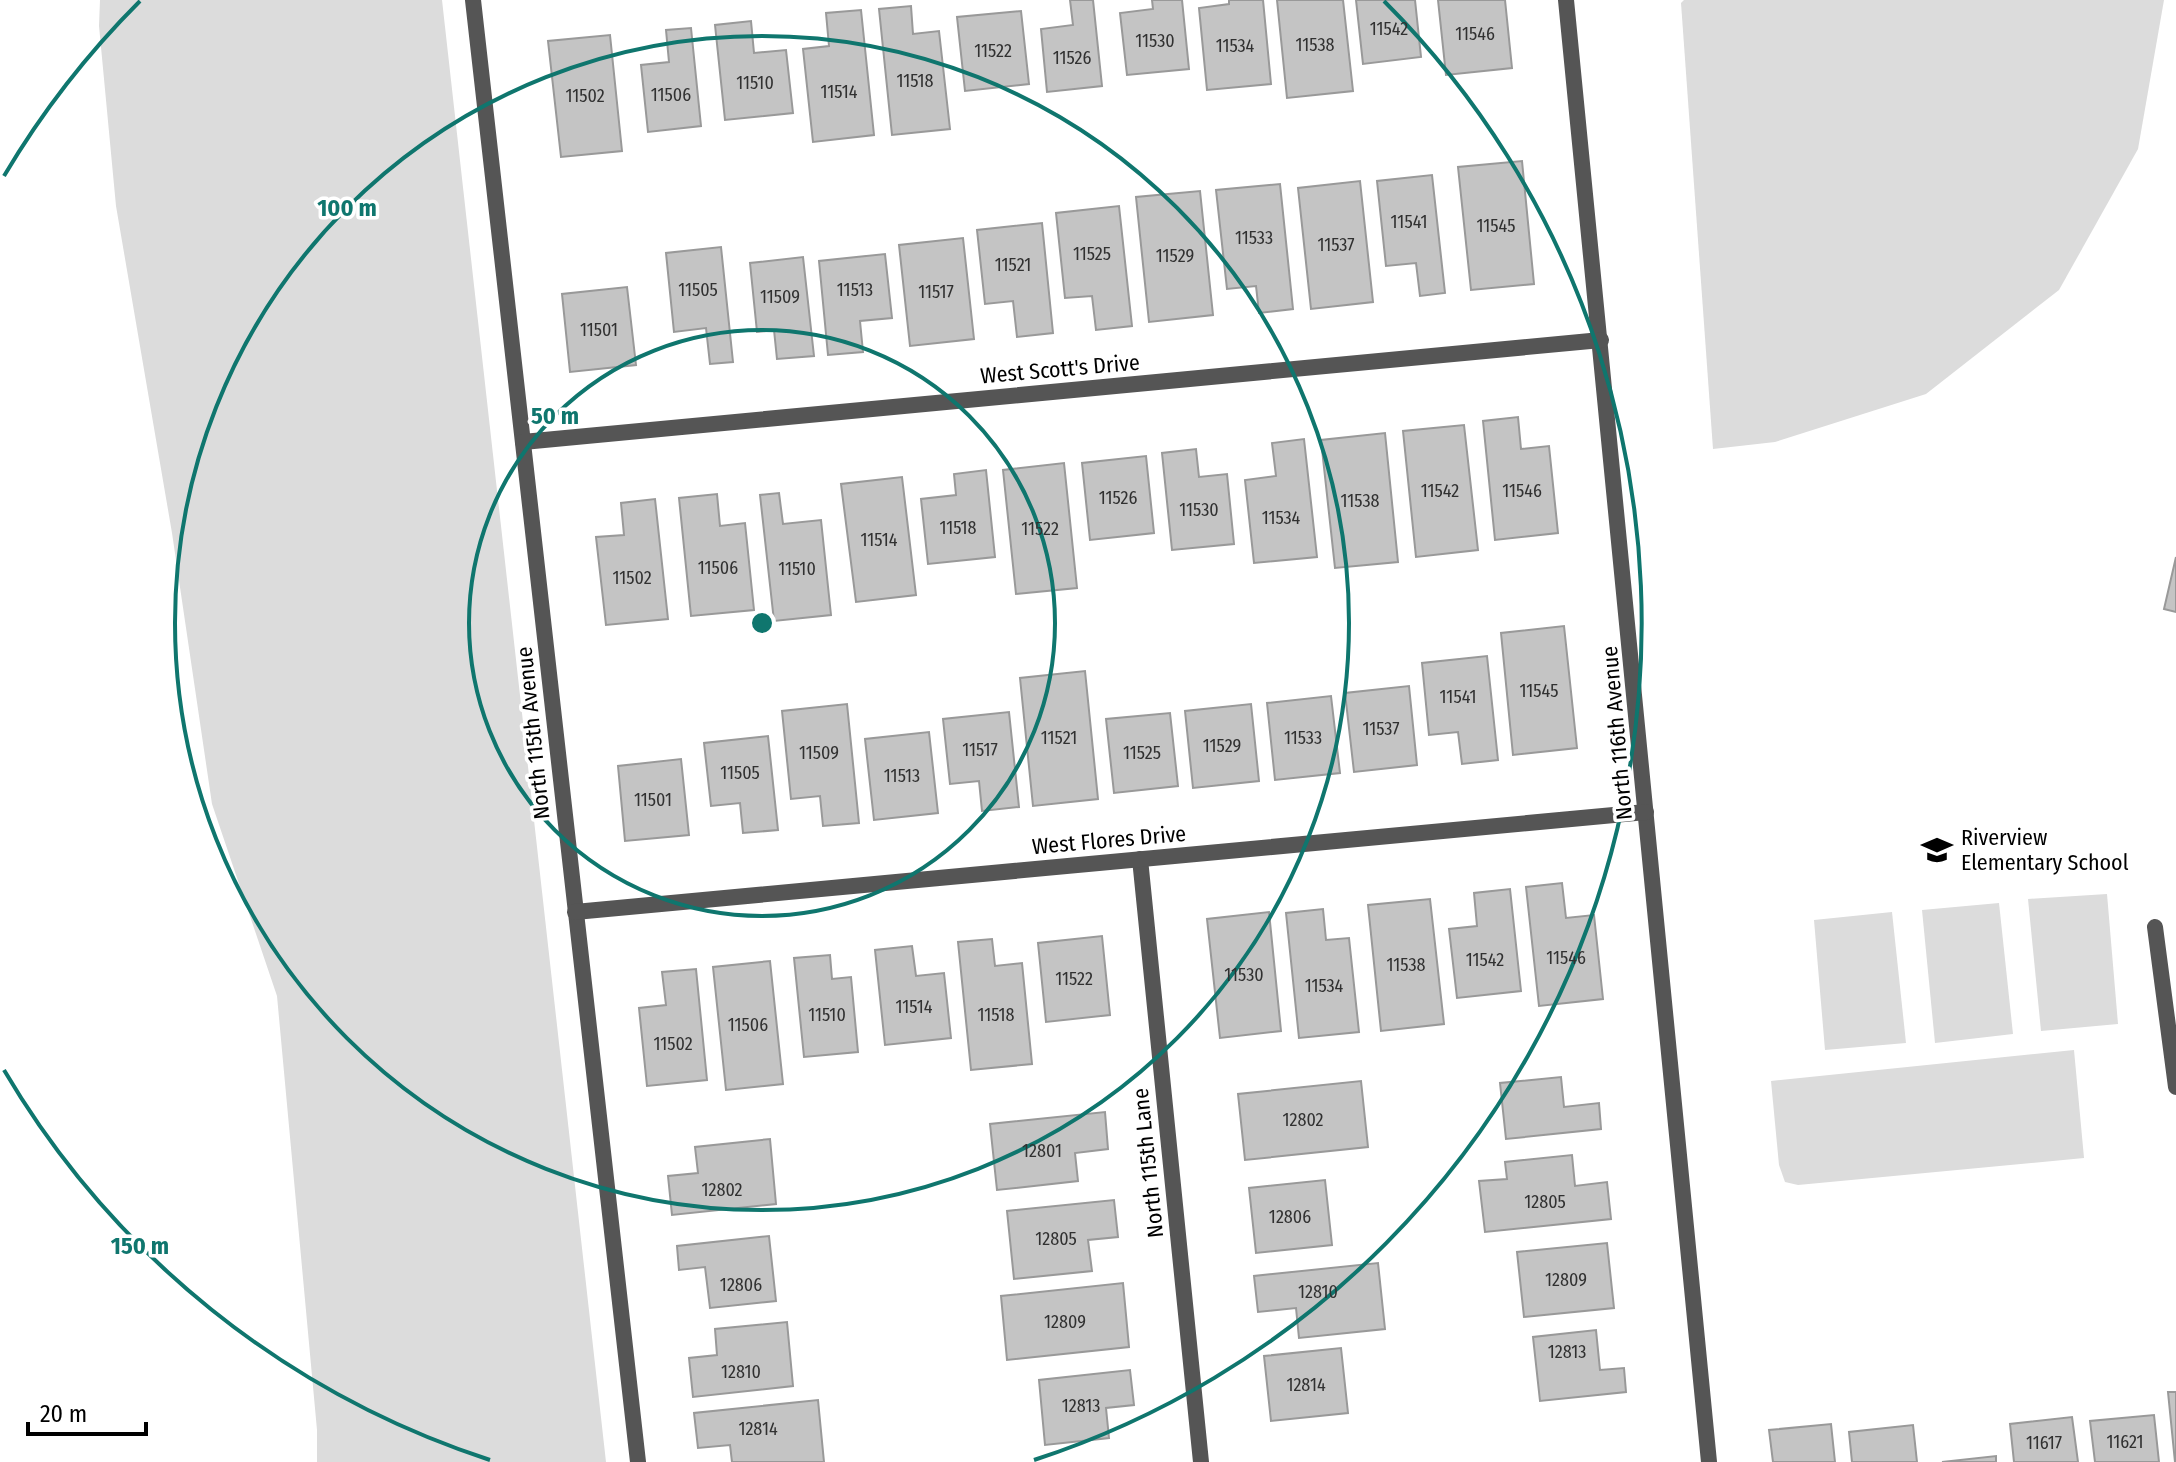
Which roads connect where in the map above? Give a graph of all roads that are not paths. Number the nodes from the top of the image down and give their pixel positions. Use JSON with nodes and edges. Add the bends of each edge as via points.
{"nodes":[{"id":1,"x":473,"y":0,"type":"edge"},
{"id":2,"x":1566,"y":0,"type":"edge"},
{"id":3,"x":1601,"y":340,"type":"junction"},
{"id":4,"x":523,"y":442,"type":"junction"},
{"id":5,"x":1646,"y":812,"type":"junction"},
{"id":6,"x":1140,"y":859,"type":"junction"},
{"id":7,"x":575,"y":912,"type":"junction"},
{"id":8,"x":2155,"y":927,"type":"dead end"},
{"id":9,"x":2176,"y":1087,"type":"edge"},
{"id":10,"x":638,"y":1462,"type":"edge"},
{"id":11,"x":1201,"y":1462,"type":"edge"},
{"id":12,"x":1709,"y":1462,"type":"edge"}],
"edges":[{"from":1,"to":4,"type":"street","name":"North 115th Avenue"},
{"from":2,"to":3,"type":"street","name":"North 116th Avenue"},
{"from":3,"to":4,"type":"street","name":"West Scott's Drive"},
{"from":3,"to":5,"type":"street","name":"North 116th Avenue"},
{"from":4,"to":7,"type":"street","name":"North 115th Avenue"},
{"from":5,"to":6,"type":"street","name":"West Flores Drive"},
{"from":5,"to":12,"type":"street","name":"North 116th Avenue"},
{"from":6,"to":7,"type":"street","name":"West Flores Drive"},
{"from":6,"to":11,"type":"street","name":"North 115th Lane"},
{"from":7,"to":10,"type":"street","name":"North 115th Avenue"},
{"from":8,"to":9,"type":"street"}]}
